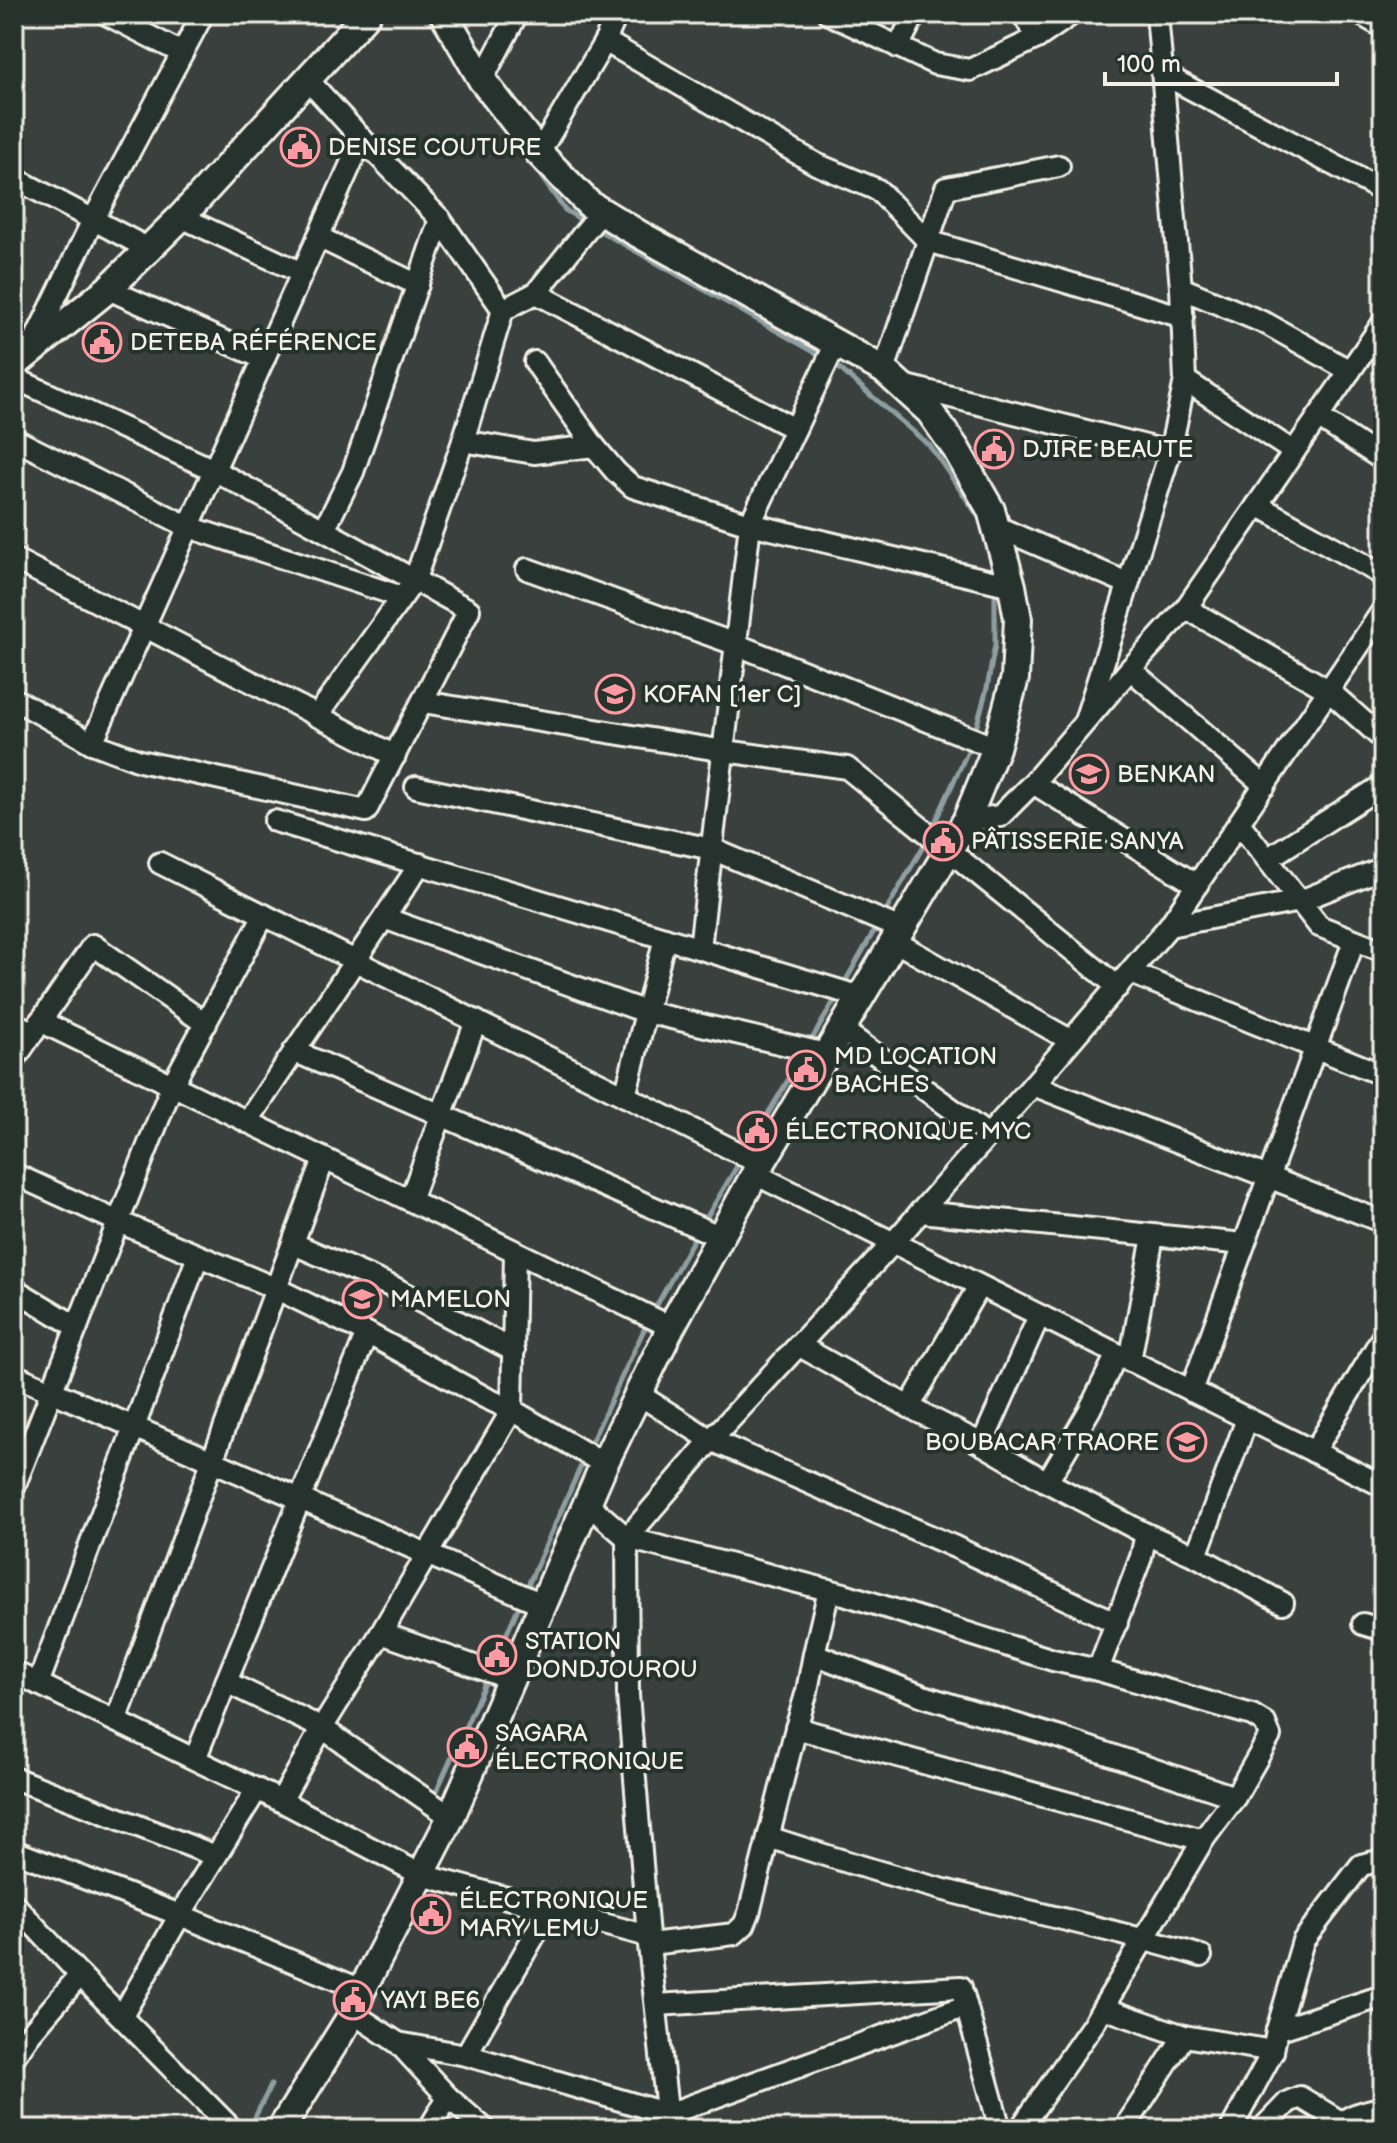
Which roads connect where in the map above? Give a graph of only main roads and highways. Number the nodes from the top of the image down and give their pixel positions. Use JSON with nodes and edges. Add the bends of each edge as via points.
{"nodes":[{"id":1,"x":367,"y":14,"type":"edge"},
{"id":2,"x":444,"y":14,"type":"edge"},
{"id":3,"x":18,"y":366,"type":"edge"},
{"id":4,"x":281,"y":2129,"type":"edge"}],
"edges":[{"from":1,"to":3,"type":"main road","via":[[181,217]]},
{"from":2,"to":4,"type":"main road","via":[[482,80],[539,153],[589,204],[892,377],[930,412],[997,527],[1018,619],[1015,678],[996,748],[966,821],[758,1169],[671,1327],[604,1464],[451,1817],[358,2001]]}]}
